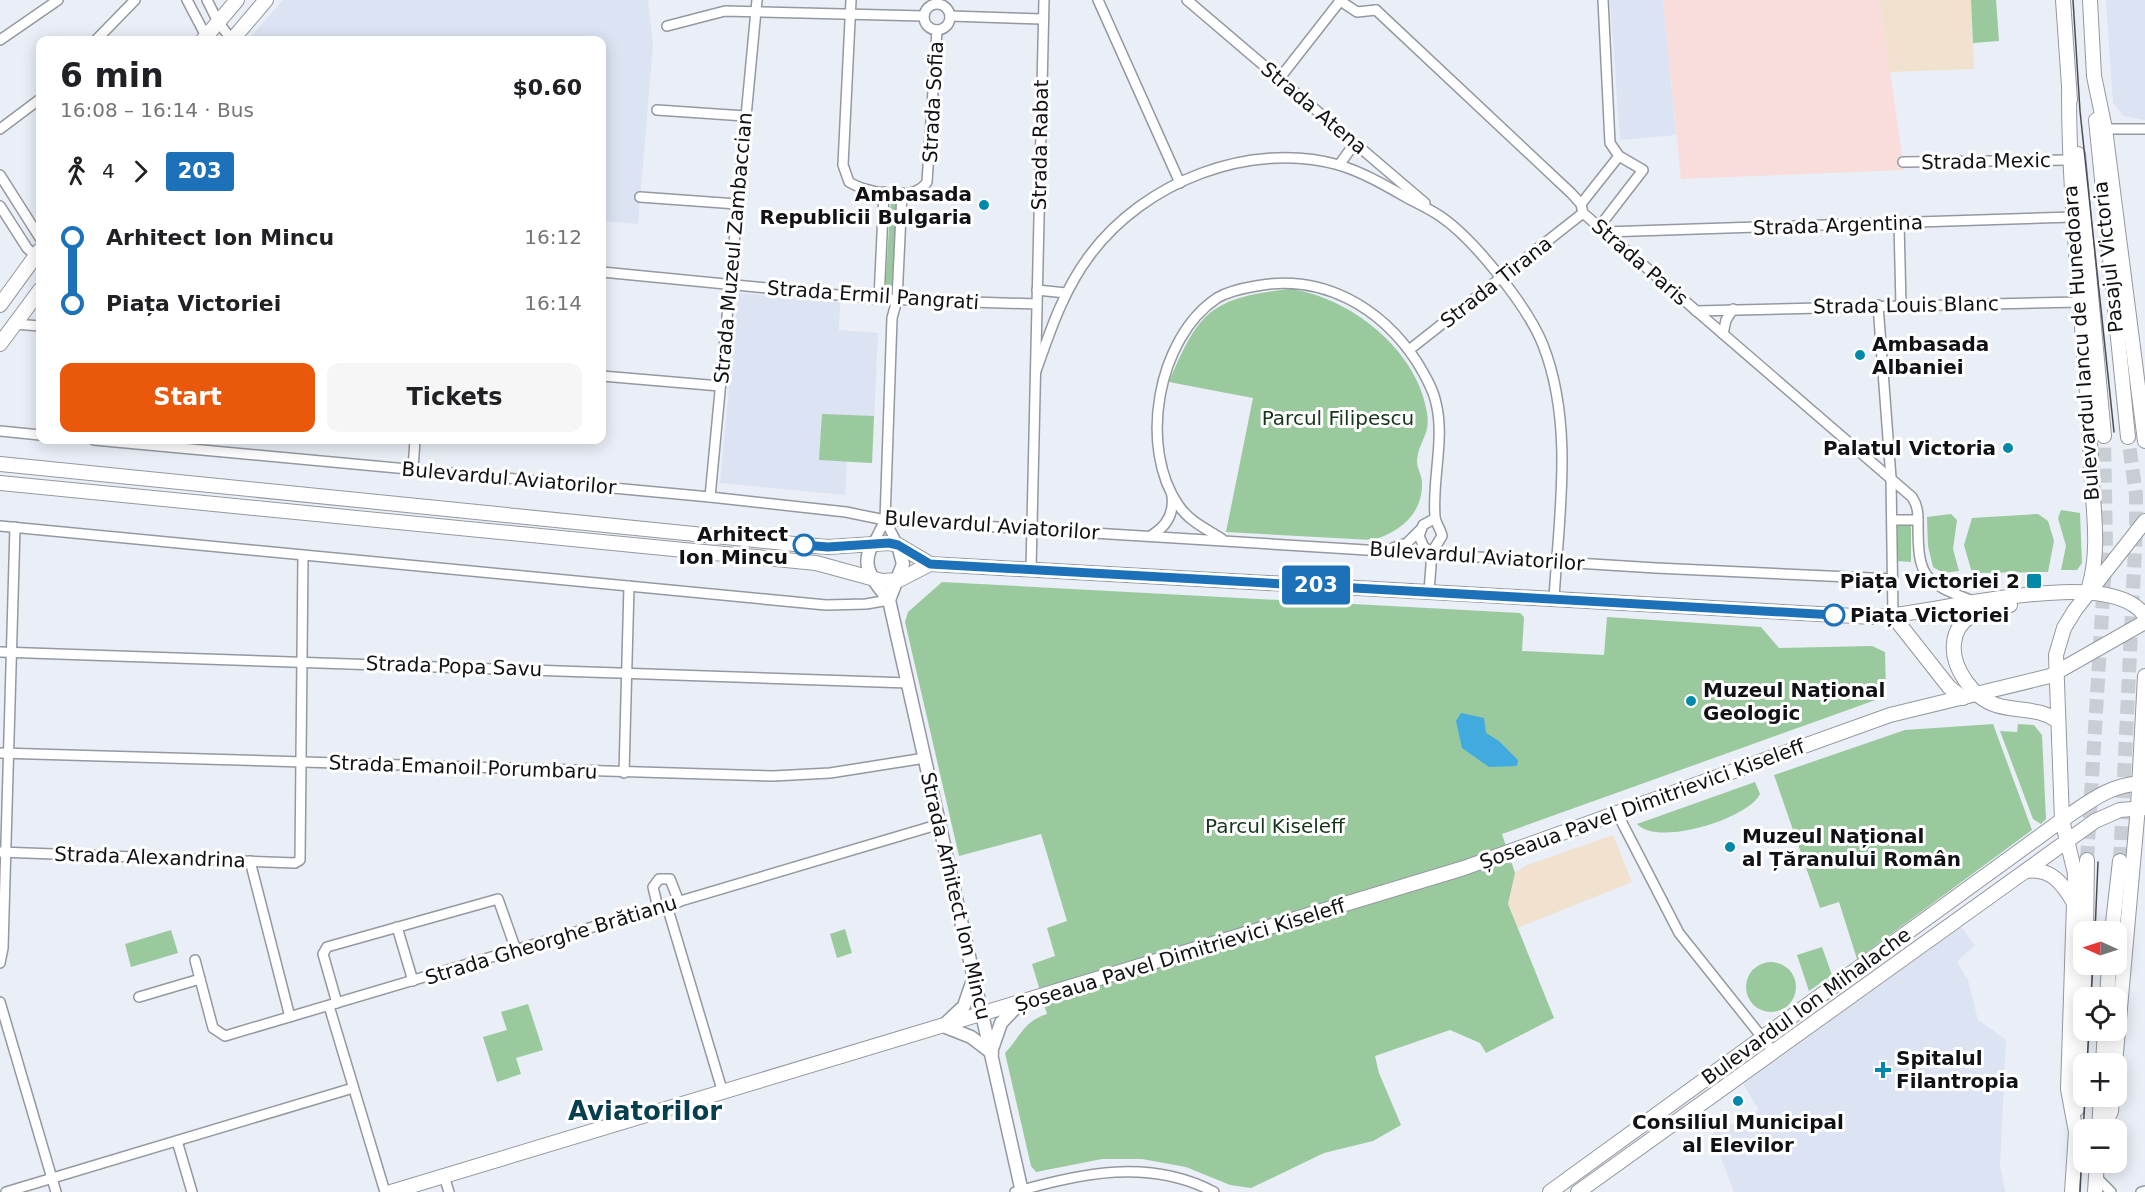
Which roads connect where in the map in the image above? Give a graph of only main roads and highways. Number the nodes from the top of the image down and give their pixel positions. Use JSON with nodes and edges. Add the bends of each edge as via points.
{"nodes":[{"id":1,"x":237,"y":0,"type":"edge"},
{"id":2,"x":266,"y":0,"type":"edge"},
{"id":3,"x":2063,"y":0,"type":"edge"},
{"id":4,"x":2090,"y":0,"type":"edge"},
{"id":5,"x":208,"y":36,"type":"edge"},
{"id":6,"x":235,"y":36,"type":"edge"},
{"id":7,"x":2094,"y":76,"type":"junction"},
{"id":8,"x":2074,"y":160,"type":"junction"},
{"id":9,"x":36,"y":260,"type":"edge"},
{"id":10,"x":36,"y":295,"type":"edge"},
{"id":11,"x":0,"y":305,"type":"edge"},
{"id":12,"x":0,"y":344,"type":"edge"},
{"id":13,"x":2104,"y":436,"type":"tunnel mouth"},
{"id":14,"x":2128,"y":437,"type":"tunnel mouth"},
{"id":15,"x":2145,"y":441,"type":"tunnel mouth"},
{"id":16,"x":0,"y":464,"type":"edge"},
{"id":17,"x":0,"y":483,"type":"edge"},
{"id":18,"x":2145,"y":521,"type":"edge"},
{"id":19,"x":873,"y":542,"type":"junction"},
{"id":20,"x":898,"y":545,"type":"junction"},
{"id":21,"x":930,"y":564,"type":"junction"},
{"id":22,"x":874,"y":580,"type":"junction"},
{"id":23,"x":899,"y":580,"type":"junction"},
{"id":24,"x":2088,"y":591,"type":"junction"},
{"id":25,"x":2038,"y":595,"type":"junction"},
{"id":26,"x":890,"y":600,"type":"junction"},
{"id":27,"x":1893,"y":615,"type":"junction"},
{"id":28,"x":2145,"y":615,"type":"edge"},
{"id":29,"x":2145,"y":622,"type":"edge"},
{"id":30,"x":2056,"y":673,"type":"junction"},
{"id":31,"x":2145,"y":676,"type":"edge"},
{"id":32,"x":1979,"y":694,"type":"junction"},
{"id":33,"x":1963,"y":698,"type":"junction"},
{"id":34,"x":2058,"y":721,"type":"junction"},
{"id":35,"x":2142,"y":784,"type":"edge"},
{"id":36,"x":2141,"y":808,"type":"edge"},
{"id":37,"x":2062,"y":820,"type":"junction"},
{"id":38,"x":2068,"y":841,"type":"junction"},
{"id":39,"x":2087,"y":860,"type":"tunnel mouth"},
{"id":40,"x":2120,"y":861,"type":"tunnel mouth"},
{"id":41,"x":2026,"y":871,"type":"junction"},
{"id":42,"x":2075,"y":905,"type":"junction"},
{"id":43,"x":2086,"y":921,"type":"edge"},
{"id":44,"x":2113,"y":921,"type":"edge"},
{"id":45,"x":2084,"y":975,"type":"edge"},
{"id":46,"x":974,"y":976,"type":"junction"},
{"id":47,"x":1021,"y":1002,"type":"junction"},
{"id":48,"x":982,"y":1014,"type":"junction"},
{"id":49,"x":942,"y":1026,"type":"junction"},
{"id":50,"x":992,"y":1053,"type":"junction"},
{"id":51,"x":2116,"y":1053,"type":"edge"},
{"id":52,"x":2074,"y":1119,"type":"edge"},
{"id":53,"x":2077,"y":1119,"type":"edge"},
{"id":54,"x":2073,"y":1173,"type":"edge"},
{"id":55,"x":2096,"y":1173,"type":"edge"},
{"id":56,"x":1586,"y":1190,"type":"edge"},
{"id":57,"x":1019,"y":1191,"type":"edge"},
{"id":58,"x":391,"y":1192,"type":"edge"},
{"id":59,"x":1550,"y":1192,"type":"edge"},
{"id":60,"x":2072,"y":1192,"type":"edge"},
{"id":61,"x":2095,"y":1192,"type":"edge"}],
"edges":[{"from":1,"to":5,"type":"main road"},
{"from":2,"to":6,"type":"main road"},
{"from":3,"to":8,"type":"main road","name":"Bulevardul Iancu de Hunedoara"},
{"from":4,"to":7,"type":"main road"},
{"from":7,"to":14,"type":"main road","name":"Pasajul Victoria","via":[[2101,185]]},
{"from":7,"to":15,"type":"main road","via":[[2105,129]]},
{"from":8,"to":13,"type":"main road","name":"Pasajul Victoria"},
{"from":8,"to":24,"type":"main road","name":"Bulevardul Iancu de Hunedoara","via":[[2072,217],[2094,553]]},
{"from":9,"to":11,"type":"main road"},
{"from":10,"to":12,"type":"main road"},
{"from":16,"to":19,"type":"main road","name":"Bulevardul Aviatorilor","via":[[832,546]]},
{"from":17,"to":22,"type":"main road","via":[[831,566]]},
{"from":18,"to":24,"type":"main road"},
{"from":19,"to":20,"type":"main road"},
{"from":19,"to":22,"type":"main road","name":"Strada Arhitect Ion Mincu","via":[[866,561]]},
{"from":20,"to":21,"type":"main road"},
{"from":20,"to":23,"type":"main road","via":[[903,558]]},
{"from":21,"to":23,"type":"main road"},
{"from":21,"to":27,"type":"main road","name":"Bulevardul Aviatorilor"},
{"from":22,"to":23,"type":"main road"},
{"from":22,"to":26,"type":"main road","name":"Strada Arhitect Ion Mincu"},
{"from":23,"to":26,"type":"main road"},
{"from":24,"to":25,"type":"main road"},
{"from":24,"to":28,"type":"main road","via":[[2129,601]]},
{"from":24,"to":30,"type":"main road","via":[[2064,628],[2056,655]]},
{"from":25,"to":27,"type":"main road"},
{"from":25,"to":32,"type":"main road","via":[[1975,613],[1961,624],[1954,639],[1955,661]]},
{"from":26,"to":46,"type":"main road","name":"Strada Arhitect Ion Mincu"},
{"from":27,"to":33,"type":"main road","via":[[1949,687]]},
{"from":29,"to":30,"type":"main road"},
{"from":30,"to":32,"type":"main road"},
{"from":30,"to":34,"type":"main road"},
{"from":31,"to":35,"type":"main road"},
{"from":32,"to":33,"type":"main road"},
{"from":32,"to":34,"type":"main road","via":[[1995,705],[2042,712]]},
{"from":33,"to":47,"type":"main road","name":"Șoseaua Pavel Dimitrievici Kiseleff","via":[[1890,715],[1414,884]]},
{"from":34,"to":37,"type":"main road"},
{"from":35,"to":36,"type":"main road"},
{"from":35,"to":37,"type":"main road","via":[[2101,795]]},
{"from":36,"to":38,"type":"main road","via":[[2112,812]]},
{"from":36,"to":51,"type":"main road"},
{"from":37,"to":38,"type":"main road"},
{"from":37,"to":59,"type":"main road","name":"Bulevardul Ion Mihalache"},
{"from":38,"to":41,"type":"main road","name":"Bulevardul Ion Mihalache"},
{"from":38,"to":42,"type":"main road","via":[[2074,864]]},
{"from":39,"to":43,"type":"main road"},
{"from":40,"to":44,"type":"main road"},
{"from":41,"to":42,"type":"main road","via":[[2043,871],[2056,877]]},
{"from":41,"to":56,"type":"main road","name":"Bulevardul Ion Mihalache"},
{"from":42,"to":52,"type":"main road","via":[[2068,1089]]},
{"from":45,"to":53,"type":"main road"},
{"from":46,"to":48,"type":"main road","name":"Strada Arhitect Ion Mincu"},
{"from":46,"to":49,"type":"main road","via":[[964,1006]]},
{"from":47,"to":48,"type":"main road","name":"Șoseaua Pavel Dimitrievici Kiseleff"},
{"from":47,"to":50,"type":"main road","via":[[1001,1023]]},
{"from":48,"to":49,"type":"main road","name":"Șoseaua Pavel Dimitrievici Kiseleff"},
{"from":48,"to":50,"type":"main road","name":"Strada Arhitect Ion Mincu"},
{"from":49,"to":50,"type":"main road","via":[[971,1037]]},
{"from":49,"to":58,"type":"main road","name":"Șoseaua Pavel Dimitrievici Kiseleff"},
{"from":50,"to":57,"type":"main road","name":"Strada Arhitect Ion Mincu"},
{"from":54,"to":60,"type":"main road"},
{"from":55,"to":61,"type":"main road"}]}
